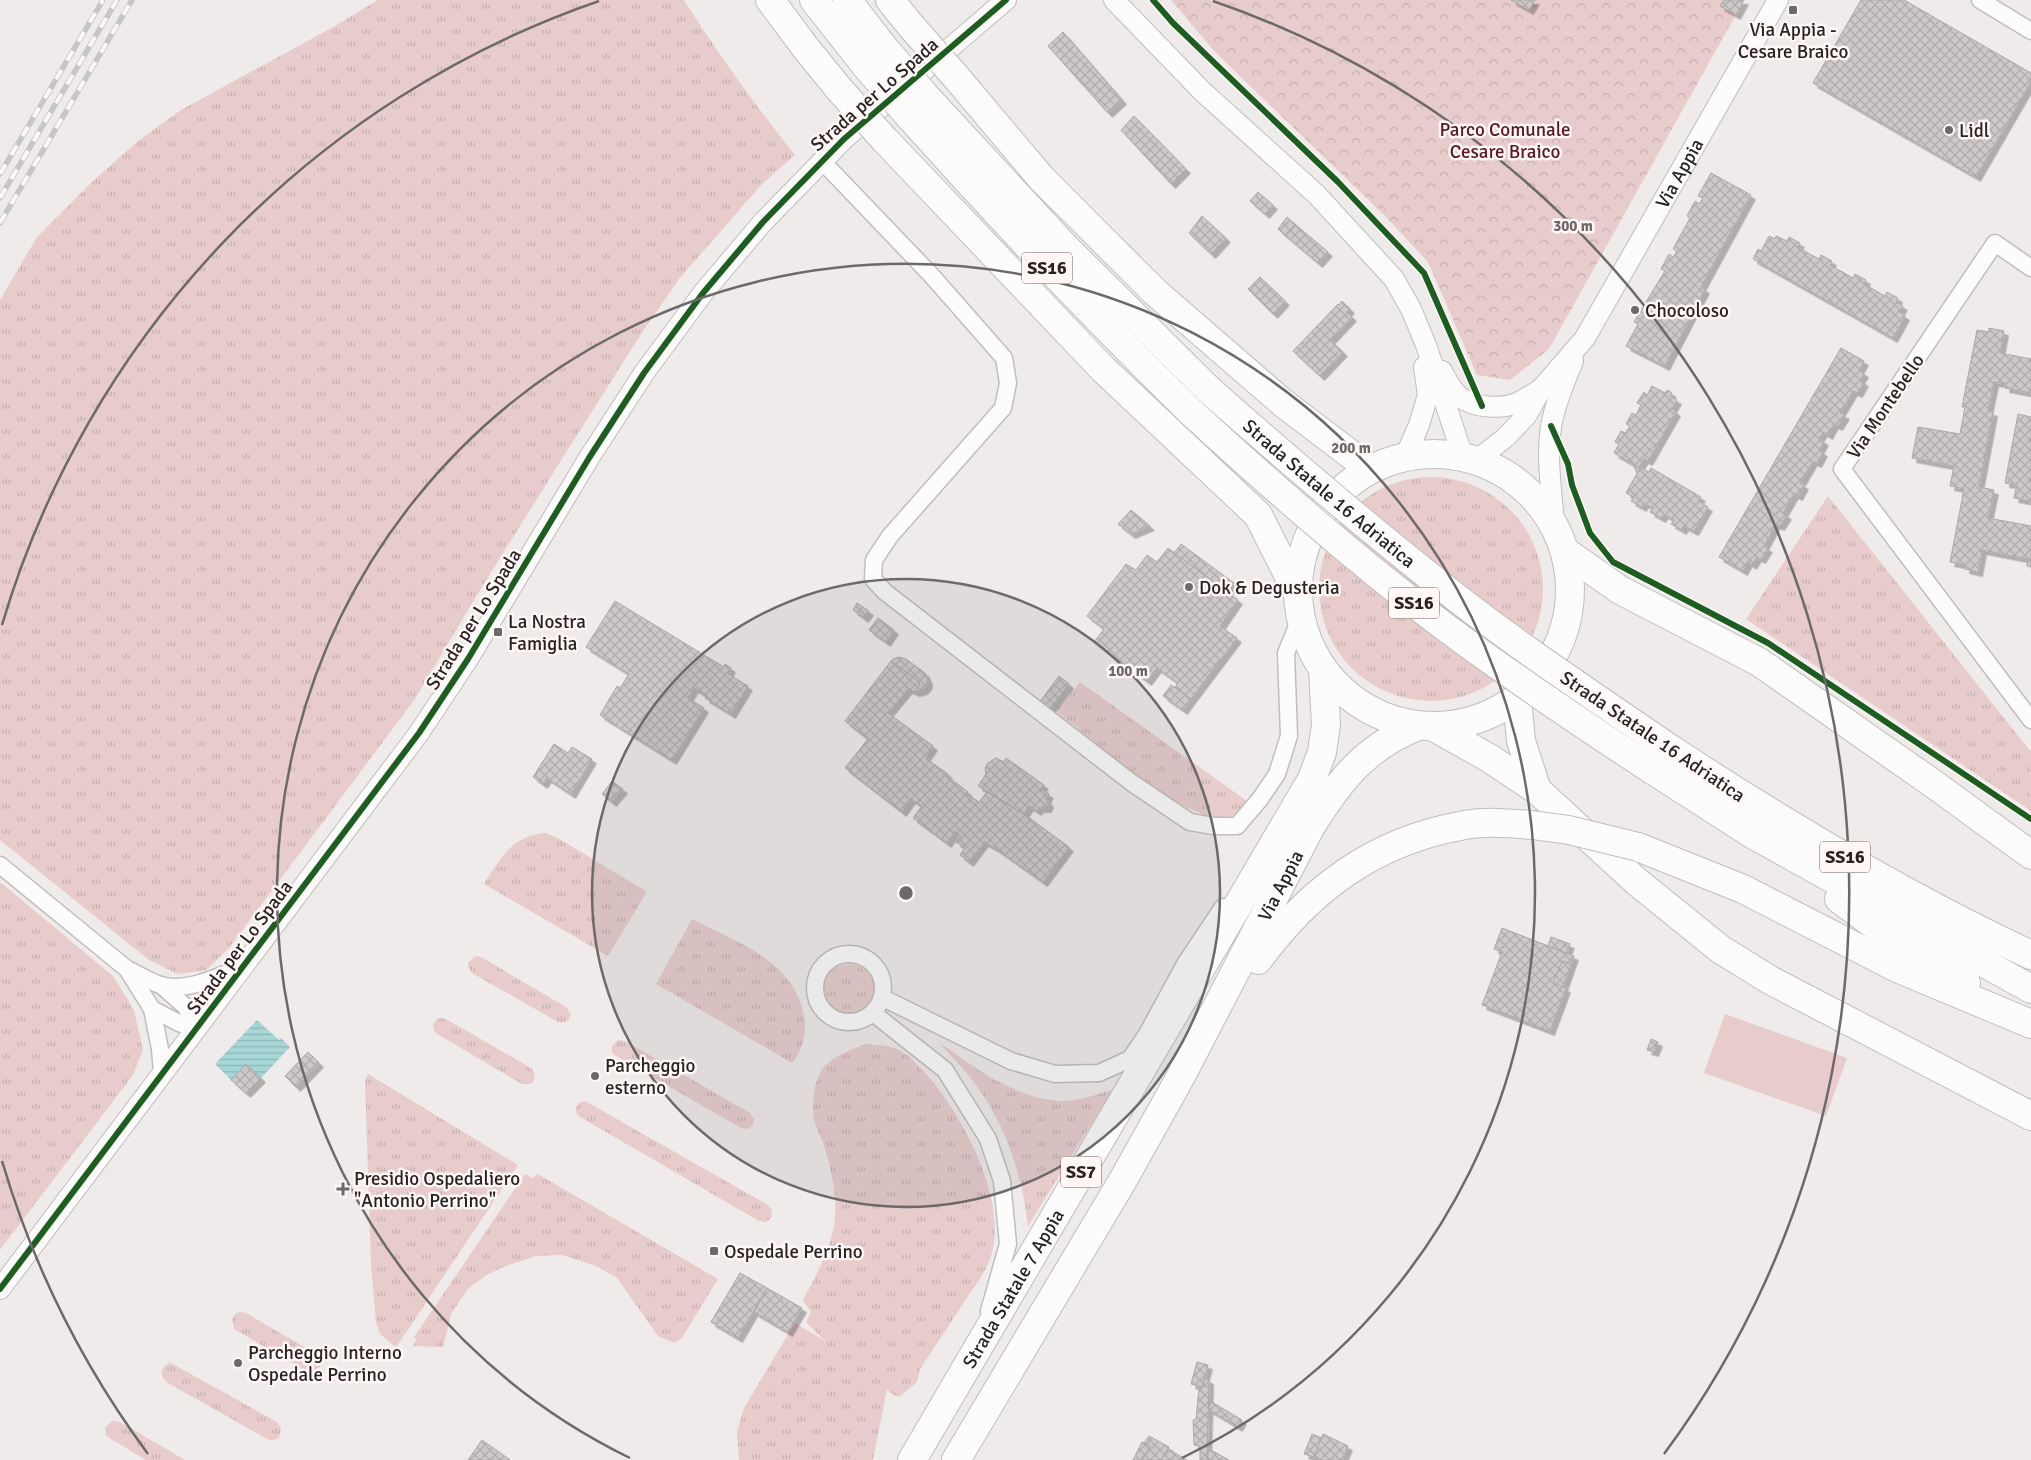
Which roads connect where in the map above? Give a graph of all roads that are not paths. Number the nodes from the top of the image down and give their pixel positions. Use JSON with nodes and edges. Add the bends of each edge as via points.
{"nodes":[{"id":1,"x":770,"y":0,"type":"edge"},
{"id":2,"x":814,"y":0,"type":"edge"},
{"id":3,"x":847,"y":0,"type":"edge"},
{"id":4,"x":890,"y":0,"type":"edge"},
{"id":5,"x":1006,"y":0,"type":"edge"},
{"id":6,"x":1114,"y":0,"type":"edge"},
{"id":7,"x":1778,"y":0,"type":"edge"},
{"id":8,"x":1980,"y":0,"type":"edge"},
{"id":9,"x":2031,"y":32,"type":"edge"},
{"id":10,"x":875,"y":57,"type":"junction"},
{"id":11,"x":919,"y":108,"type":"junction"},
{"id":12,"x":821,"y":160,"type":"junction"},
{"id":13,"x":2031,"y":268,"type":"edge"},
{"id":14,"x":1426,"y":345,"type":"junction"},
{"id":15,"x":1579,"y":348,"type":"junction"},
{"id":16,"x":1542,"y":388,"type":"junction"},
{"id":17,"x":1405,"y":457,"type":"junction"},
{"id":18,"x":1470,"y":458,"type":"junction"},
{"id":19,"x":1370,"y":469,"type":"junction"},
{"id":20,"x":1554,"y":525,"type":"junction"},
{"id":21,"x":1566,"y":552,"type":"junction"},
{"id":22,"x":1299,"y":606,"type":"junction"},
{"id":23,"x":1323,"y":670,"type":"junction"},
{"id":24,"x":1517,"y":699,"type":"junction"},
{"id":25,"x":2031,"y":720,"type":"edge"},
{"id":26,"x":1425,"y":726,"type":"junction"},
{"id":27,"x":1537,"y":790,"type":"junction"},
{"id":28,"x":1752,"y":834,"type":"junction"},
{"id":29,"x":2031,"y":855,"type":"edge"},
{"id":30,"x":0,"y":865,"type":"edge"},
{"id":31,"x":1250,"y":885,"type":"junction"},
{"id":32,"x":2031,"y":955,"type":"edge"},
{"id":33,"x":244,"y":966,"type":"junction"},
{"id":34,"x":127,"y":969,"type":"junction"},
{"id":35,"x":161,"y":985,"type":"junction"},
{"id":36,"x":2031,"y":989,"type":"edge"},
{"id":37,"x":883,"y":998,"type":"junction"},
{"id":38,"x":152,"y":1009,"type":"junction"},
{"id":39,"x":873,"y":1013,"type":"junction"},
{"id":40,"x":2031,"y":1019,"type":"edge"},
{"id":41,"x":2031,"y":1024,"type":"edge"},
{"id":42,"x":196,"y":1029,"type":"junction"},
{"id":43,"x":162,"y":1073,"type":"junction"},
{"id":44,"x":1180,"y":1078,"type":"junction"},
{"id":45,"x":2031,"y":1116,"type":"edge"},
{"id":46,"x":0,"y":1289,"type":"edge"},
{"id":47,"x":979,"y":1345,"type":"junction"},
{"id":48,"x":912,"y":1460,"type":"edge"},
{"id":49,"x":956,"y":1460,"type":"edge"}],
"edges":[{"from":1,"to":22,"type":"highway","bridge":true,"via":[[884,139],[1103,369],[1258,515]]},
{"from":2,"to":10,"type":"highway","number":"SS16"},
{"from":3,"to":10,"type":"highway","name":"Strada Statale 16 Adriatica","number":"SS16"},
{"from":4,"to":19,"type":"highway","bridge":true,"via":[[1042,179],[1154,292],[1283,404]]},
{"from":5,"to":12,"type":"street","name":"Strada per Lo Spada"},
{"from":6,"to":14,"type":"street","via":[[1202,91],[1317,195],[1394,279]]},
{"from":7,"to":15,"type":"street","name":"Via Appia"},
{"from":8,"to":9,"type":"street"},
{"from":10,"to":11,"type":"highway","name":"Strada Statale 16 Adriatica","number":"SS16","bridge":true},
{"from":11,"to":28,"type":"highway","name":"Strada Statale 16 Adriatica","number":"SS16","bridge":true,"via":[[1049,270],[1113,336],[1256,472],[1417,606],[1518,679]]},
{"from":11,"to":32,"type":"highway","name":"Strada Statale 16 Adriatica","number":"SS16","bridge":true,"via":[[1208,389],[1274,448],[1455,596],[1537,657],[1757,806],[1987,935]]},
{"from":12,"to":22,"type":"street","via":[[932,276],[1004,358],[1008,383],[1003,408],[890,536],[874,560],[874,579],[885,592],[1132,783],[1190,822],[1214,826],[1237,826],[1277,774],[1289,736],[1286,653]]},
{"from":12,"to":33,"type":"street","name":"Strada per Lo Spada","via":[[703,292],[644,373],[419,733]]},
{"from":13,"to":25,"type":"street","name":"Via Montebello","via":[[1995,243],[1842,470]]},
{"from":14,"to":16,"type":"street","via":[[1448,383],[1462,399],[1482,406],[1516,404]]},
{"from":14,"to":17,"type":"street","via":[[1423,361],[1428,395]]},
{"from":14,"to":18,"type":"street"},
{"from":15,"to":16,"type":"street","name":"Via Appia"},
{"from":15,"to":20,"type":"street","name":"Via Appia","via":[[1551,426]]},
{"from":16,"to":18,"type":"street","name":"Via Appia","via":[[1526,416],[1506,437]]},
{"from":17,"to":18,"type":"highway","via":[[1434,454]]},
{"from":17,"to":19,"type":"highway"},
{"from":18,"to":20,"type":"highway","via":[[1495,467],[1527,490]]},
{"from":19,"to":22,"type":"highway","via":[[1340,491],[1316,521],[1302,555]]},
{"from":20,"to":21,"type":"highway"},
{"from":21,"to":24,"type":"highway","via":[[1570,600],[1558,648],[1541,676]]},
{"from":21,"to":29,"type":"highway","via":[[1620,590],[1759,662]]},
{"from":22,"to":23,"type":"highway","via":[[1309,646]]},
{"from":23,"to":26,"type":"highway","via":[[1349,697],[1381,716]]},
{"from":23,"to":31,"type":"highway","name":"Strada Statale 7 Appia","via":[[1326,725],[1319,761],[1293,815]]},
{"from":24,"to":26,"type":"highway","via":[[1477,720]]},
{"from":24,"to":27,"type":"highway","via":[[1521,741]]},
{"from":26,"to":27,"type":"highway","via":[[1488,758]]},
{"from":26,"to":44,"type":"highway","name":"Via Appia","number":"SS7","via":[[1401,732],[1374,749],[1346,774],[1330,796],[1310,828]]},
{"from":27,"to":45,"type":"highway","via":[[1678,918],[1720,949],[1770,980]]},
{"from":28,"to":36,"type":"highway","name":"Strada Statale 16 Adriatica","number":"SS16"},
{"from":28,"to":40,"type":"highway","via":[[1882,930],[1958,979]]},
{"from":30,"to":34,"type":"street"},
{"from":31,"to":37,"type":"street","via":[[1233,894],[1209,926],[1130,1060],[1099,1073],[1055,1074],[1011,1061]]},
{"from":31,"to":47,"type":"highway","name":"Strada Statale 7 Appia","number":"SS7"},
{"from":33,"to":35,"type":"street","via":[[184,986]]},
{"from":33,"to":42,"type":"street","name":"Strada per Lo Spada"},
{"from":34,"to":35,"type":"street"},
{"from":34,"to":38,"type":"street"},
{"from":35,"to":42,"type":"street","via":[[186,1007]]},
{"from":37,"to":39,"type":"street"},
{"from":37,"to":39,"type":"street","via":[[881,975],[867,958],[845,954],[826,962],[819,971],[815,992],[824,1012],[844,1023],[865,1019]]},
{"from":38,"to":42,"type":"street"},
{"from":38,"to":43,"type":"street"},
{"from":39,"to":47,"type":"street","via":[[945,1070],[988,1139],[1002,1181],[1008,1244]]},
{"from":41,"to":44,"type":"highway","bridge":true,"via":[[1897,968],[1743,889],[1638,847],[1569,830],[1497,822],[1461,825],[1391,847],[1361,862],[1306,903],[1279,931],[1255,964]]},
{"from":42,"to":43,"type":"street","name":"Strada per Lo Spada"},
{"from":43,"to":46,"type":"street","name":"Strada per Lo Spada"},
{"from":44,"to":49,"type":"highway","name":"Strada Statale 7 Appia","number":"SS7"},
{"from":47,"to":48,"type":"highway","name":"Strada Statale 7 Appia","number":"SS7"}]}
